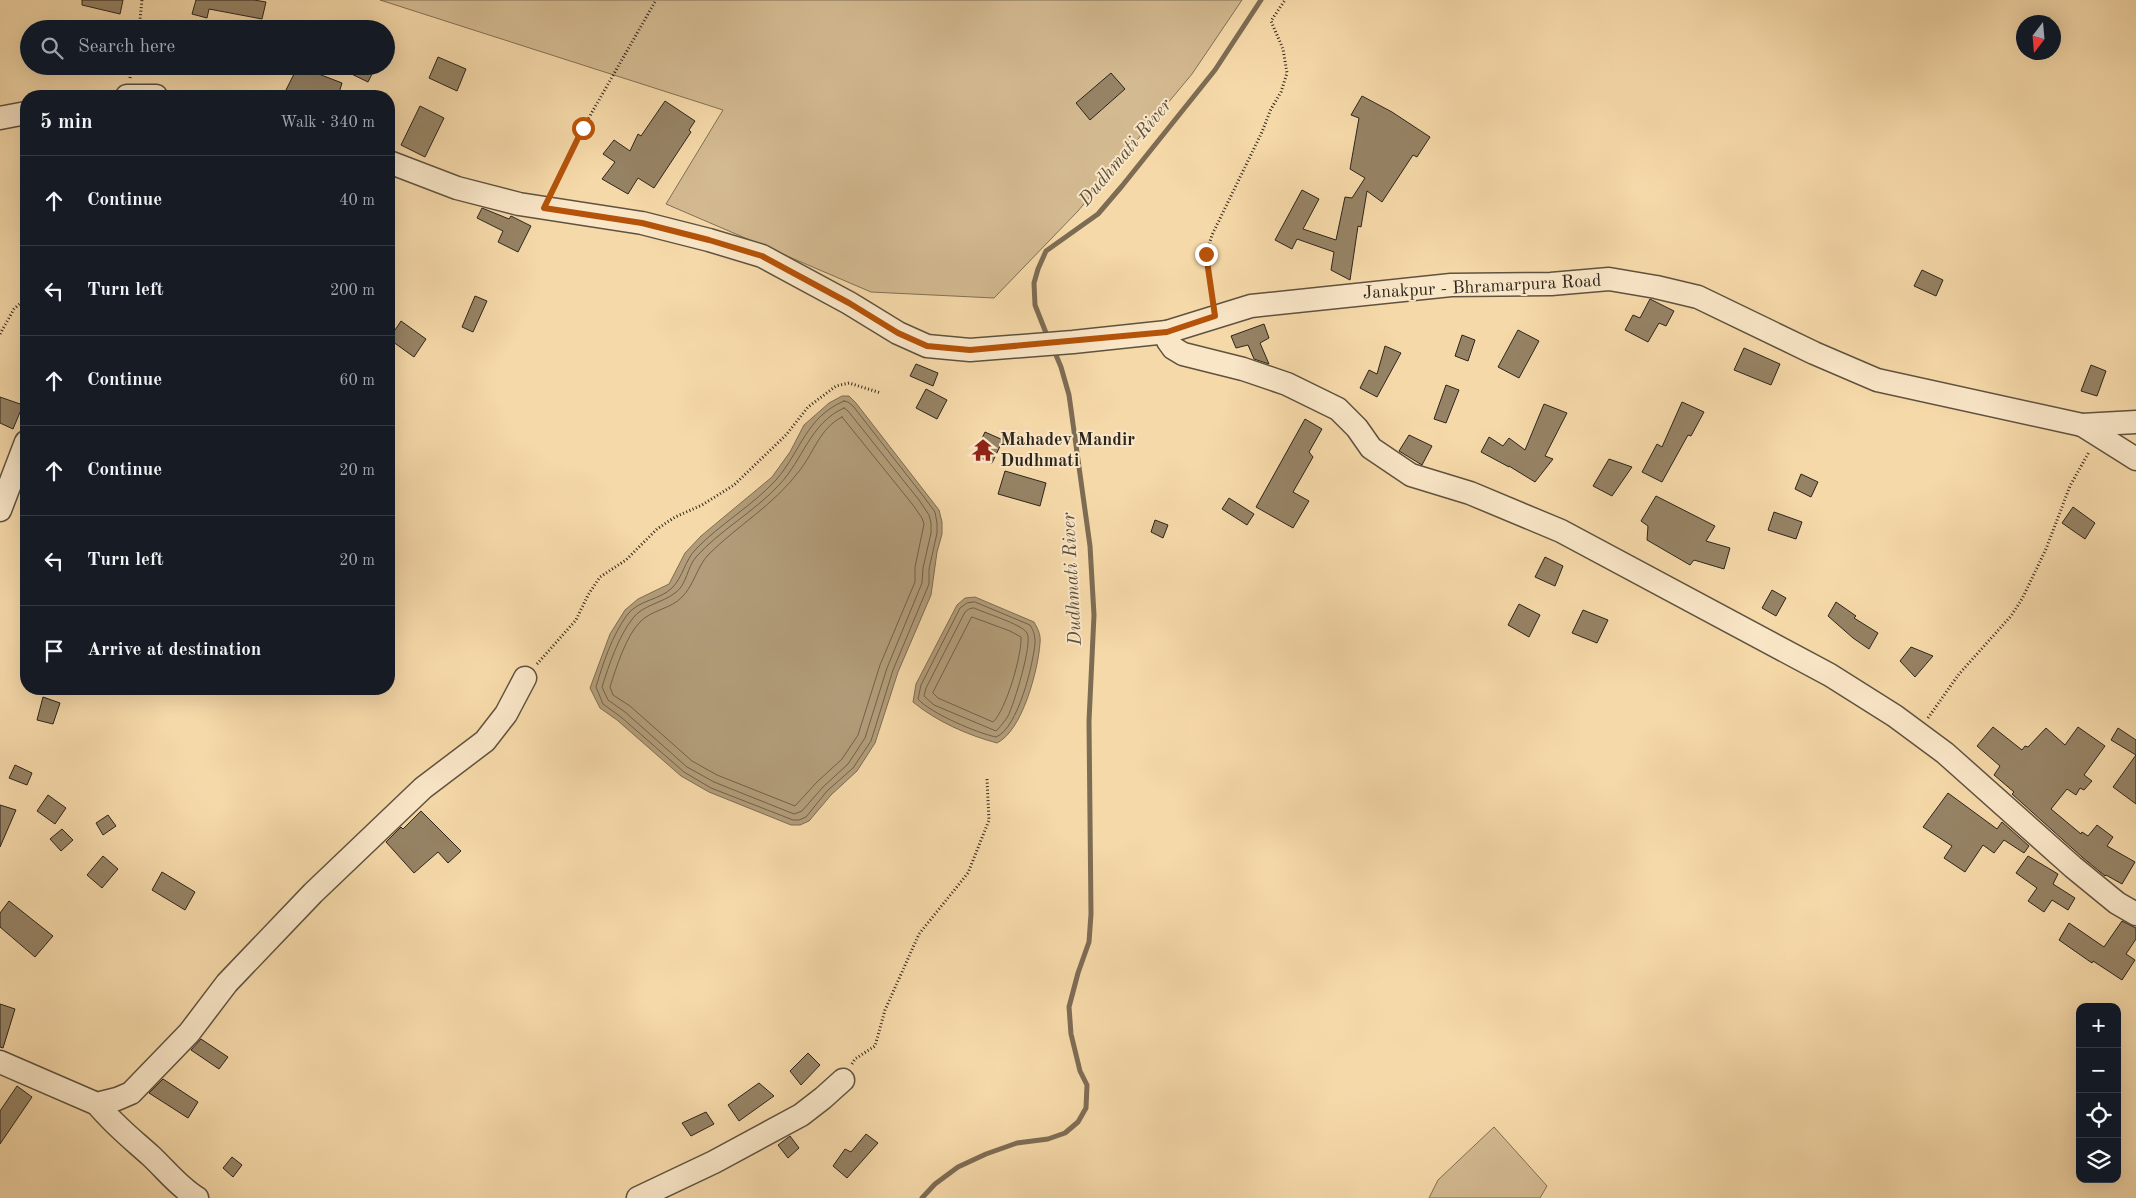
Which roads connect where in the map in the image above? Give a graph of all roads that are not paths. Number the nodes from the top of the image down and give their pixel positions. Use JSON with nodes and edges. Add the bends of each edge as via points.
{"nodes":[{"id":1,"x":20,"y":115,"type":"edge"},
{"id":2,"x":0,"y":118,"type":"edge"},
{"id":3,"x":395,"y":164,"type":"edge"},
{"id":4,"x":1167,"y":332,"type":"junction"},
{"id":5,"x":2136,"y":422,"type":"edge"},
{"id":6,"x":2090,"y":430,"type":"junction"},
{"id":7,"x":20,"y":458,"type":"edge"},
{"id":8,"x":2136,"y":459,"type":"edge"},
{"id":9,"x":0,"y":510,"type":"edge"},
{"id":10,"x":525,"y":678,"type":"road end"},
{"id":11,"x":2136,"y":914,"type":"edge"},
{"id":12,"x":0,"y":1062,"type":"edge"},
{"id":13,"x":843,"y":1080,"type":"road end"},
{"id":14,"x":97,"y":1104,"type":"junction"},
{"id":15,"x":197,"y":1198,"type":"edge"},
{"id":16,"x":638,"y":1198,"type":"edge"}],
"edges":[{"from":1,"to":2,"type":"street"},
{"from":3,"to":4,"type":"street","name":"Janakpur - Bhramarpura Road","via":[[457,188],[518,204],[642,223],[762,256],[927,346],[970,350]]},
{"from":4,"to":6,"type":"street","name":"Janakpur - Bhramarpura Road","via":[[1251,306],[1451,285],[1551,284],[1609,279],[1698,297],[1877,380]]},
{"from":4,"to":11,"type":"street","via":[[1172,348],[1183,354],[1287,384],[1338,409],[1372,448],[1411,475],[1470,493],[1560,530],[1830,675],[1945,753],[2073,867]]},
{"from":5,"to":6,"type":"street","name":"Janakpur - Bhramarpura Road"},
{"from":6,"to":8,"type":"street"},
{"from":7,"to":9,"type":"street"},
{"from":10,"to":14,"type":"street","via":[[506,714],[485,740],[423,788],[313,892],[227,983],[189,1033],[131,1093]]},
{"from":12,"to":14,"type":"street"},
{"from":13,"to":16,"type":"street","via":[[801,1115]]},
{"from":14,"to":15,"type":"street","via":[[112,1123]]}]}
